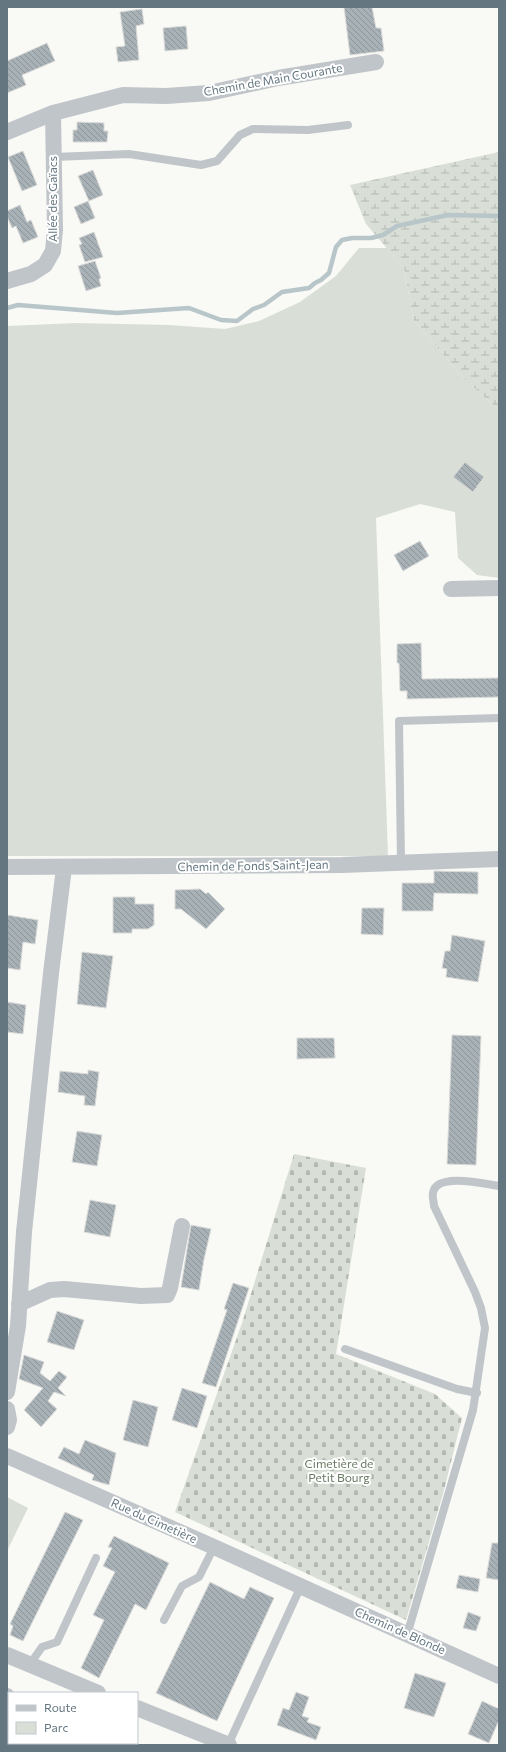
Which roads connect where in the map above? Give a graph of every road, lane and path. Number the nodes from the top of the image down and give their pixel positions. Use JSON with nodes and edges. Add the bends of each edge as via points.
{"nodes":[{"id":1,"x":376,"y":62,"type":"dead end"},
{"id":2,"x":53,"y":113,"type":"junction"},
{"id":3,"x":348,"y":125,"type":"dead end"},
{"id":4,"x":7,"y":132,"type":"edge"},
{"id":5,"x":54,"y":157,"type":"junction"},
{"id":6,"x":7,"y":281,"type":"edge"},
{"id":7,"x":499,"y":588,"type":"edge"},
{"id":8,"x":451,"y":589,"type":"dead end"},
{"id":9,"x":499,"y":718,"type":"edge"},
{"id":10,"x":499,"y":859,"type":"edge"},
{"id":11,"x":401,"y":863,"type":"junction"},
{"id":12,"x":7,"y":867,"type":"edge"},
{"id":13,"x":64,"y":868,"type":"junction"},
{"id":14,"x":499,"y":1186,"type":"edge"},
{"id":15,"x":182,"y":1226,"type":"dead end"},
{"id":16,"x":19,"y":1304,"type":"junction"},
{"id":17,"x":345,"y":1350,"type":"dead end"},
{"id":18,"x":7,"y":1392,"type":"edge"},
{"id":19,"x":477,"y":1393,"type":"junction"},
{"id":20,"x":7,"y":1409,"type":"edge"},
{"id":21,"x":7,"y":1427,"type":"edge"},
{"id":22,"x":7,"y":1456,"type":"edge"},
{"id":23,"x":214,"y":1547,"type":"junction"},
{"id":24,"x":96,"y":1558,"type":"dead end"},
{"id":25,"x":301,"y":1586,"type":"junction"},
{"id":26,"x":164,"y":1620,"type":"dead end"},
{"id":27,"x":407,"y":1635,"type":"junction"},
{"id":28,"x":7,"y":1656,"type":"edge"},
{"id":29,"x":30,"y":1664,"type":"junction"},
{"id":30,"x":499,"y":1676,"type":"edge"},
{"id":31,"x":96,"y":1692,"type":"edge"},
{"id":32,"x":138,"y":1708,"type":"edge"},
{"id":33,"x":228,"y":1745,"type":"edge"}],
"edges":[{"from":1,"to":2,"type":"street","name":"Chemin de Main Courante","via":[[278,78],[209,93],[123,96]]},
{"from":2,"to":4,"type":"street","name":"Chemin de Main Courante"},
{"from":2,"to":5,"type":"street","name":"Allée des Gaïacs"},
{"from":3,"to":5,"type":"lane","via":[[308,130],[253,129],[240,135],[217,161],[201,165],[129,154]]},
{"from":5,"to":6,"type":"street","name":"Allée des Gaïacs","via":[[53,251],[46,265],[31,274]]},
{"from":7,"to":8,"type":"street"},
{"from":9,"to":11,"type":"lane","via":[[399,721]]},
{"from":10,"to":11,"type":"street","name":"Chemin de Fonds Saint-Jean"},
{"from":11,"to":13,"type":"street","name":"Chemin de Fonds Saint-Jean"},
{"from":12,"to":13,"type":"street","name":"Chemin de Fonds Saint-Jean"},
{"from":13,"to":16,"type":"street","via":[[26,1216]]},
{"from":14,"to":19,"type":"lane","via":[[450,1180],[438,1185],[433,1193],[434,1206],[482,1308],[485,1328]]},
{"from":15,"to":16,"type":"street","via":[[167,1295],[141,1296],[64,1288],[46,1292]]},
{"from":16,"to":18,"type":"street"},
{"from":17,"to":19,"type":"lane","via":[[457,1389]]},
{"from":19,"to":27,"type":"lane"},
{"from":20,"to":21,"type":"street"},
{"from":22,"to":23,"type":"street","name":"Rue du Cimetière"},
{"from":23,"to":25,"type":"street","name":"Rue du Cimetière"},
{"from":23,"to":26,"type":"lane","via":[[199,1576],[182,1586]]},
{"from":24,"to":29,"type":"lane","via":[[56,1642],[42,1647]]},
{"from":25,"to":27,"type":"street","name":"Chemin de Blonde"},
{"from":25,"to":33,"type":"lane"},
{"from":27,"to":30,"type":"street","name":"Chemin de Blonde"},
{"from":28,"to":29,"type":"street"},
{"from":29,"to":31,"type":"street"},
{"from":32,"to":33,"type":"street"}]}
